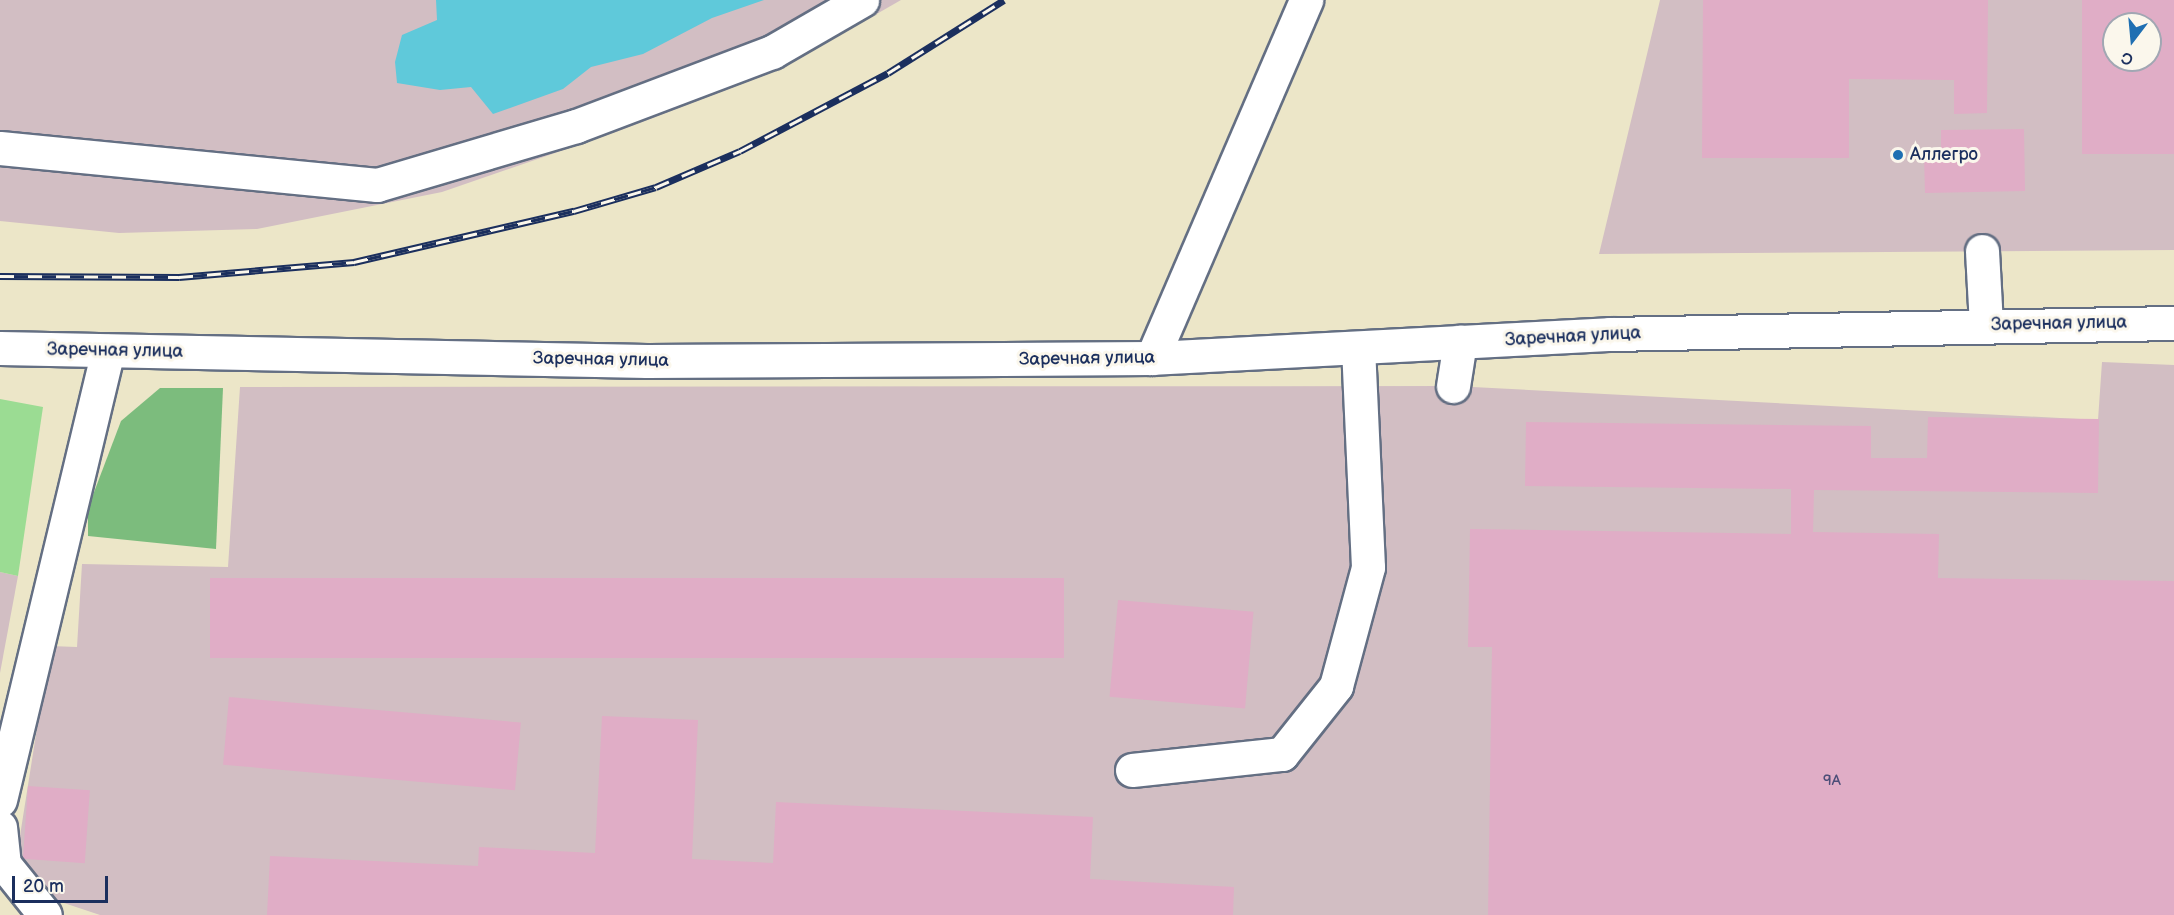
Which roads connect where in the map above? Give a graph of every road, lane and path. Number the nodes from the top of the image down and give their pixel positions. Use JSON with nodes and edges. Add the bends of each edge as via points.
{"nodes":[{"id":1,"x":862,"y":0,"type":"edge"},
{"id":2,"x":1306,"y":0,"type":"edge"},
{"id":3,"x":0,"y":148,"type":"edge"},
{"id":4,"x":1982,"y":252,"type":"dead end"},
{"id":5,"x":2174,"y":323,"type":"edge"},
{"id":6,"x":1986,"y":325,"type":"junction"},
{"id":7,"x":1460,"y":342,"type":"junction"},
{"id":8,"x":0,"y":348,"type":"edge"},
{"id":9,"x":1358,"y":348,"type":"junction"},
{"id":10,"x":108,"y":351,"type":"junction"},
{"id":11,"x":1152,"y":358,"type":"junction"},
{"id":12,"x":1452,"y":386,"type":"dead end"},
{"id":13,"x":1132,"y":770,"type":"dead end"},
{"id":14,"x":0,"y":800,"type":"edge"},
{"id":15,"x":0,"y":827,"type":"edge"},
{"id":16,"x":45,"y":915,"type":"edge"}],
"edges":[{"from":1,"to":3,"type":"street","via":[[772,52],[576,126],[377,185]]},
{"from":2,"to":11,"type":"street"},
{"from":4,"to":6,"type":"street"},
{"from":5,"to":6,"type":"street","name":"Заречная улица"},
{"from":6,"to":7,"type":"street","name":"Заречная улица","via":[[1610,334]]},
{"from":7,"to":9,"type":"street","name":"Заречная улица"},
{"from":7,"to":12,"type":"street"},
{"from":8,"to":10,"type":"street","name":"Заречная улица"},
{"from":9,"to":11,"type":"street","name":"Заречная улица"},
{"from":9,"to":13,"type":"street","via":[[1368,567],[1336,686],[1282,754]]},
{"from":10,"to":11,"type":"street","name":"Заречная улица","via":[[646,361]]},
{"from":10,"to":14,"type":"street"},
{"from":15,"to":16,"type":"street","via":[[4,864]]}]}
